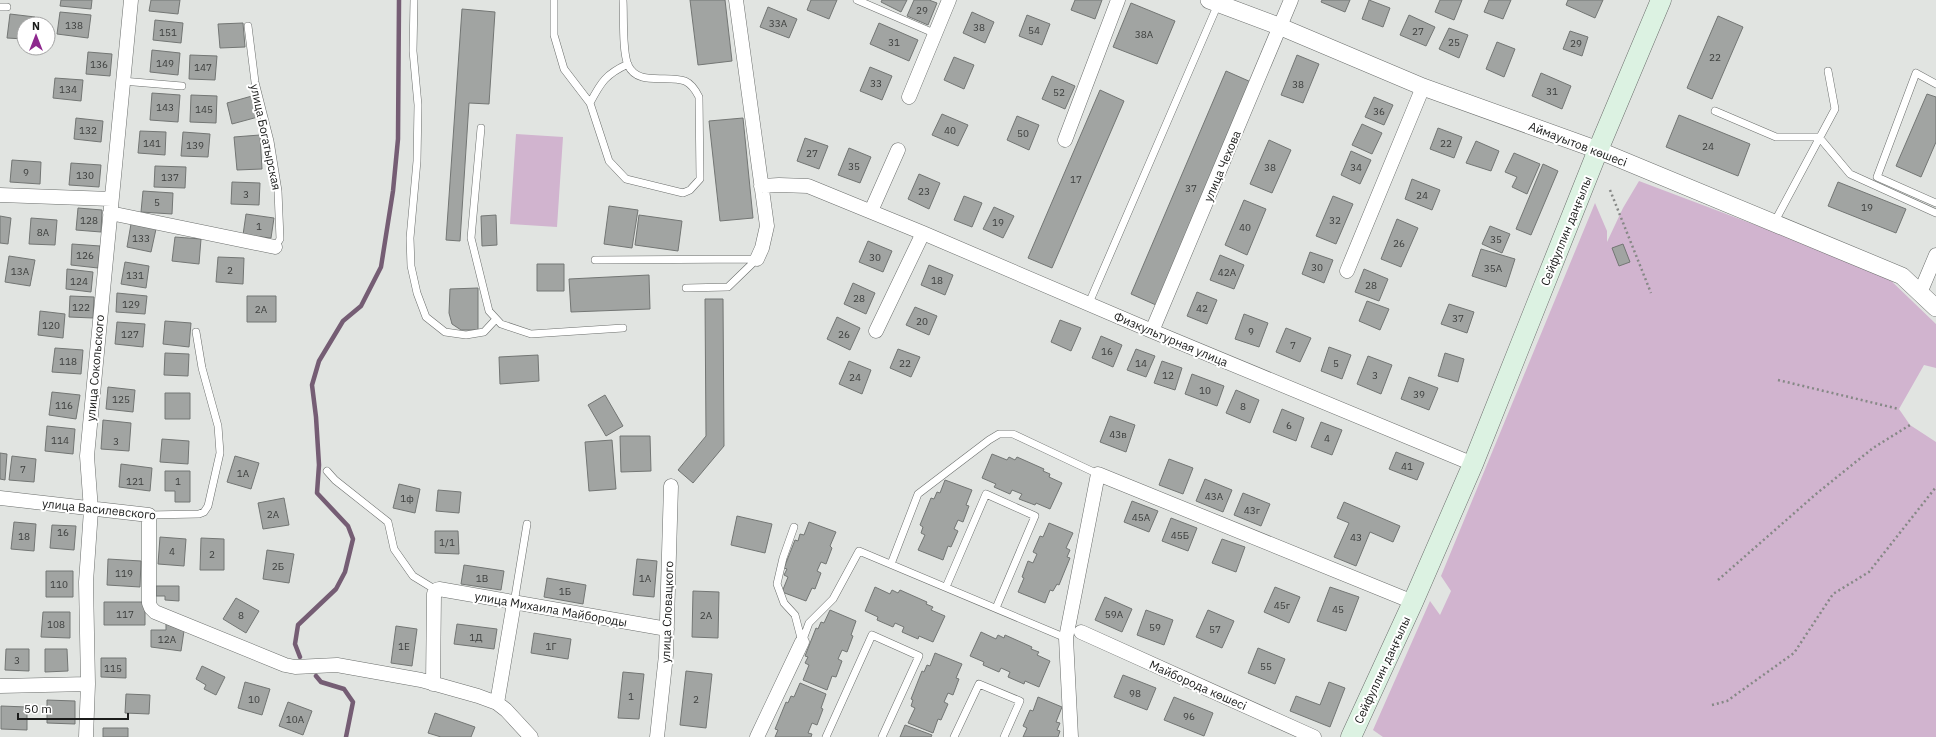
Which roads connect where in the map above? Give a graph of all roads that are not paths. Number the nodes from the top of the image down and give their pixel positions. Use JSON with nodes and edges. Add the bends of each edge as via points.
{"nodes":[{"id":1,"x":131,"y":0,"type":"edge"},
{"id":2,"x":414,"y":0,"type":"edge"},
{"id":3,"x":554,"y":0,"type":"edge"},
{"id":4,"x":623,"y":0,"type":"edge"},
{"id":5,"x":736,"y":0,"type":"edge"},
{"id":6,"x":857,"y":0,"type":"edge"},
{"id":7,"x":950,"y":0,"type":"edge"},
{"id":8,"x":1118,"y":0,"type":"edge"},
{"id":9,"x":1291,"y":0,"type":"edge"},
{"id":10,"x":1661,"y":0,"type":"edge"},
{"id":11,"x":1214,"y":2,"type":"edge"},
{"id":12,"x":248,"y":26,"type":"dead end"},
{"id":13,"x":1280,"y":27,"type":"junction"},
{"id":14,"x":936,"y":34,"type":"junction"},
{"id":15,"x":628,"y":64,"type":"junction"},
{"id":16,"x":1828,"y":72,"type":"dead end"},
{"id":17,"x":122,"y":81,"type":"junction"},
{"id":18,"x":1936,"y":84,"type":"edge"},
{"id":19,"x":182,"y":86,"type":"dead end"},
{"id":20,"x":1423,"y":87,"type":"junction"},
{"id":21,"x":909,"y":97,"type":"dead end"},
{"id":22,"x":590,"y":103,"type":"junction"},
{"id":23,"x":1715,"y":111,"type":"dead end"},
{"id":24,"x":481,"y":128,"type":"dead end"},
{"id":25,"x":1819,"y":137,"type":"junction"},
{"id":26,"x":1065,"y":140,"type":"dead end"},
{"id":27,"x":898,"y":150,"type":"dead end"},
{"id":28,"x":1598,"y":150,"type":"junction"},
{"id":29,"x":761,"y":186,"type":"junction"},
{"id":30,"x":0,"y":195,"type":"edge"},
{"id":31,"x":1936,"y":203,"type":"edge"},
{"id":32,"x":111,"y":206,"type":"junction"},
{"id":33,"x":871,"y":210,"type":"junction"},
{"id":34,"x":1936,"y":213,"type":"edge"},
{"id":35,"x":1774,"y":223,"type":"junction"},
{"id":36,"x":923,"y":233,"type":"junction"},
{"id":37,"x":275,"y":247,"type":"joint"},
{"id":38,"x":1936,"y":255,"type":"edge"},
{"id":39,"x":757,"y":259,"type":"junction"},
{"id":40,"x":595,"y":260,"type":"dead end"},
{"id":41,"x":1347,"y":271,"type":"dead end"},
{"id":42,"x":686,"y":288,"type":"dead end"},
{"id":43,"x":1920,"y":293,"type":"junction"},
{"id":44,"x":1089,"y":303,"type":"junction"},
{"id":45,"x":1936,"y":308,"type":"edge"},
{"id":46,"x":496,"y":319,"type":"junction"},
{"id":47,"x":623,"y":328,"type":"dead end"},
{"id":48,"x":876,"y":331,"type":"dead end"},
{"id":49,"x":196,"y":332,"type":"dead end"},
{"id":50,"x":1152,"y":332,"type":"junction"},
{"id":51,"x":1473,"y":464,"type":"junction"},
{"id":52,"x":327,"y":471,"type":"dead end"},
{"id":53,"x":1098,"y":474,"type":"junction"},
{"id":54,"x":671,"y":486,"type":"dead end"},
{"id":55,"x":0,"y":498,"type":"edge"},
{"id":56,"x":91,"y":510,"type":"junction"},
{"id":57,"x":149,"y":515,"type":"junction"},
{"id":58,"x":528,"y":524,"type":"dead end"},
{"id":59,"x":794,"y":527,"type":"dead end"},
{"id":60,"x":891,"y":564,"type":"junction"},
{"id":61,"x":946,"y":587,"type":"junction"},
{"id":62,"x":436,"y":590,"type":"junction"},
{"id":63,"x":1413,"y":602,"type":"junction"},
{"id":64,"x":514,"y":603,"type":"junction"},
{"id":65,"x":996,"y":608,"type":"junction"},
{"id":66,"x":667,"y":629,"type":"junction"},
{"id":67,"x":1081,"y":632,"type":"dead end"},
{"id":68,"x":1066,"y":638,"type":"junction"},
{"id":69,"x":802,"y":642,"type":"junction"},
{"id":70,"x":88,"y":684,"type":"junction"},
{"id":71,"x":434,"y":684,"type":"junction"},
{"id":72,"x":0,"y":686,"type":"edge"},
{"id":73,"x":497,"y":703,"type":"junction"},
{"id":74,"x":86,"y":737,"type":"edge"},
{"id":75,"x":531,"y":737,"type":"edge"},
{"id":76,"x":657,"y":737,"type":"edge"},
{"id":77,"x":757,"y":737,"type":"edge"},
{"id":78,"x":826,"y":737,"type":"edge"},
{"id":79,"x":882,"y":737,"type":"edge"},
{"id":80,"x":954,"y":737,"type":"edge"},
{"id":81,"x":1004,"y":737,"type":"edge"},
{"id":82,"x":1071,"y":737,"type":"edge"},
{"id":83,"x":1314,"y":737,"type":"edge"},
{"id":84,"x":1351,"y":737,"type":"edge"}],
"edges":[{"from":1,"to":17,"type":"street","name":"улица Сокольского"},
{"from":2,"to":46,"type":"lane","via":[[413,51],[418,113],[417,161],[410,238],[411,266],[417,293],[426,317],[444,332],[466,335],[484,332]]},
{"from":3,"to":22,"type":"lane","via":[[554,35],[564,69]]},
{"from":4,"to":15,"type":"lane"},
{"from":5,"to":29,"type":"street"},
{"from":6,"to":14,"type":"lane"},
{"from":7,"to":14,"type":"street"},
{"from":8,"to":26,"type":"street"},
{"from":9,"to":13,"type":"street","name":"улица Чехова"},
{"from":10,"to":28,"type":"main road","name":"Сейфуллин даңғылы"},
{"from":11,"to":13,"type":"street","name":"Аймауытов көшесі"},
{"from":11,"to":44,"type":"lane"},
{"from":12,"to":37,"type":"lane","name":"улица Богатырская","via":[[254,82],[270,141],[278,191],[280,239]]},
{"from":13,"to":20,"type":"street","name":"Аймауытов көшесі"},
{"from":13,"to":50,"type":"street","name":"улица Чехова"},
{"from":14,"to":21,"type":"street"},
{"from":15,"to":22,"type":"lane","via":[[612,72],[600,83]]},
{"from":15,"to":22,"type":"lane","via":[[640,77],[686,82],[699,97],[700,179],[696,185],[683,193],[626,178],[609,161]]},
{"from":16,"to":25,"type":"lane","via":[[1835,109]]},
{"from":17,"to":19,"type":"lane"},
{"from":17,"to":32,"type":"street","name":"улица Сокольского"},
{"from":18,"to":31,"type":"lane","via":[[1916,73],[1877,177]]},
{"from":20,"to":28,"type":"street","name":"Аймауытов көшесі"},
{"from":20,"to":41,"type":"street"},
{"from":23,"to":25,"type":"lane","via":[[1776,137]]},
{"from":24,"to":46,"type":"lane","via":[[471,238],[490,311]]},
{"from":25,"to":34,"type":"lane","via":[[1850,174]]},
{"from":25,"to":35,"type":"lane"},
{"from":27,"to":33,"type":"street"},
{"from":28,"to":35,"type":"street","name":"Аймауытов көшесі"},
{"from":28,"to":51,"type":"main road","name":"Сейфуллин даңғылы"},
{"from":29,"to":33,"type":"street","name":"Физкультурная улица","via":[[808,186]]},
{"from":29,"to":39,"type":"street","via":[[767,226]]},
{"from":30,"to":32,"type":"street","name":"улица Богатырская"},
{"from":32,"to":37,"type":"street","name":"улица Богатырская"},
{"from":32,"to":56,"type":"street","name":"улица Сокольского","via":[[87,456]]},
{"from":33,"to":36,"type":"street","name":"Физкультурная улица"},
{"from":35,"to":43,"type":"street","name":"Аймауытов көшесі","via":[[1902,276]]},
{"from":36,"to":44,"type":"street","name":"Физкультурная улица"},
{"from":36,"to":48,"type":"street"},
{"from":38,"to":43,"type":"street"},
{"from":39,"to":40,"type":"lane"},
{"from":39,"to":42,"type":"lane","via":[[728,288]]},
{"from":43,"to":45,"type":"street","name":"Аймауытов көшесі"},
{"from":44,"to":50,"type":"street","name":"Физкультурная улица"},
{"from":46,"to":47,"type":"lane","via":[[501,324],[531,334]]},
{"from":49,"to":57,"type":"lane","name":"улица Василевского","via":[[202,368],[218,426],[220,453],[208,506],[199,514]]},
{"from":50,"to":51,"type":"street","name":"Физкультурная улица"},
{"from":51,"to":63,"type":"main road","name":"Сейфуллин даңғылы"},
{"from":52,"to":62,"type":"lane","via":[[388,522],[394,549],[414,576]]},
{"from":53,"to":60,"type":"lane","via":[[1013,434],[998,434],[918,494]]},
{"from":53,"to":63,"type":"street"},
{"from":53,"to":68,"type":"street"},
{"from":54,"to":66,"type":"street","name":"улица Словацкого"},
{"from":55,"to":56,"type":"street","name":"улица Василевского"},
{"from":56,"to":57,"type":"street","name":"улица Василевского"},
{"from":56,"to":70,"type":"street","name":"улица Сокольского","via":[[86,582]]},
{"from":57,"to":71,"type":"street","via":[[150,603],[155,612],[285,665],[337,665]]},
{"from":58,"to":64,"type":"lane"},
{"from":59,"to":69,"type":"lane","via":[[777,584],[784,603],[795,615]]},
{"from":60,"to":61,"type":"lane"},
{"from":60,"to":69,"type":"lane","via":[[859,551],[833,599],[809,623]]},
{"from":61,"to":65,"type":"lane"},
{"from":61,"to":65,"type":"lane","via":[[986,494],[1036,516]]},
{"from":62,"to":64,"type":"street","name":"улица Михаила Майбороды"},
{"from":62,"to":71,"type":"street"},
{"from":63,"to":84,"type":"main road","name":"Сейфуллин даңғылы"},
{"from":64,"to":66,"type":"street","name":"улица Михаила Майбороды"},
{"from":64,"to":73,"type":"street"},
{"from":65,"to":68,"type":"lane"},
{"from":66,"to":76,"type":"street","name":"улица Словацкого"},
{"from":67,"to":83,"type":"street","name":"Майборода көшесі"},
{"from":68,"to":82,"type":"street"},
{"from":69,"to":77,"type":"street"},
{"from":70,"to":72,"type":"street"},
{"from":70,"to":74,"type":"street","name":"улица Сокольского"},
{"from":71,"to":73,"type":"street"},
{"from":73,"to":75,"type":"street"},
{"from":78,"to":79,"type":"lane","via":[[872,635],[919,656]]},
{"from":80,"to":81,"type":"lane","via":[[979,684],[1020,701]]}]}
